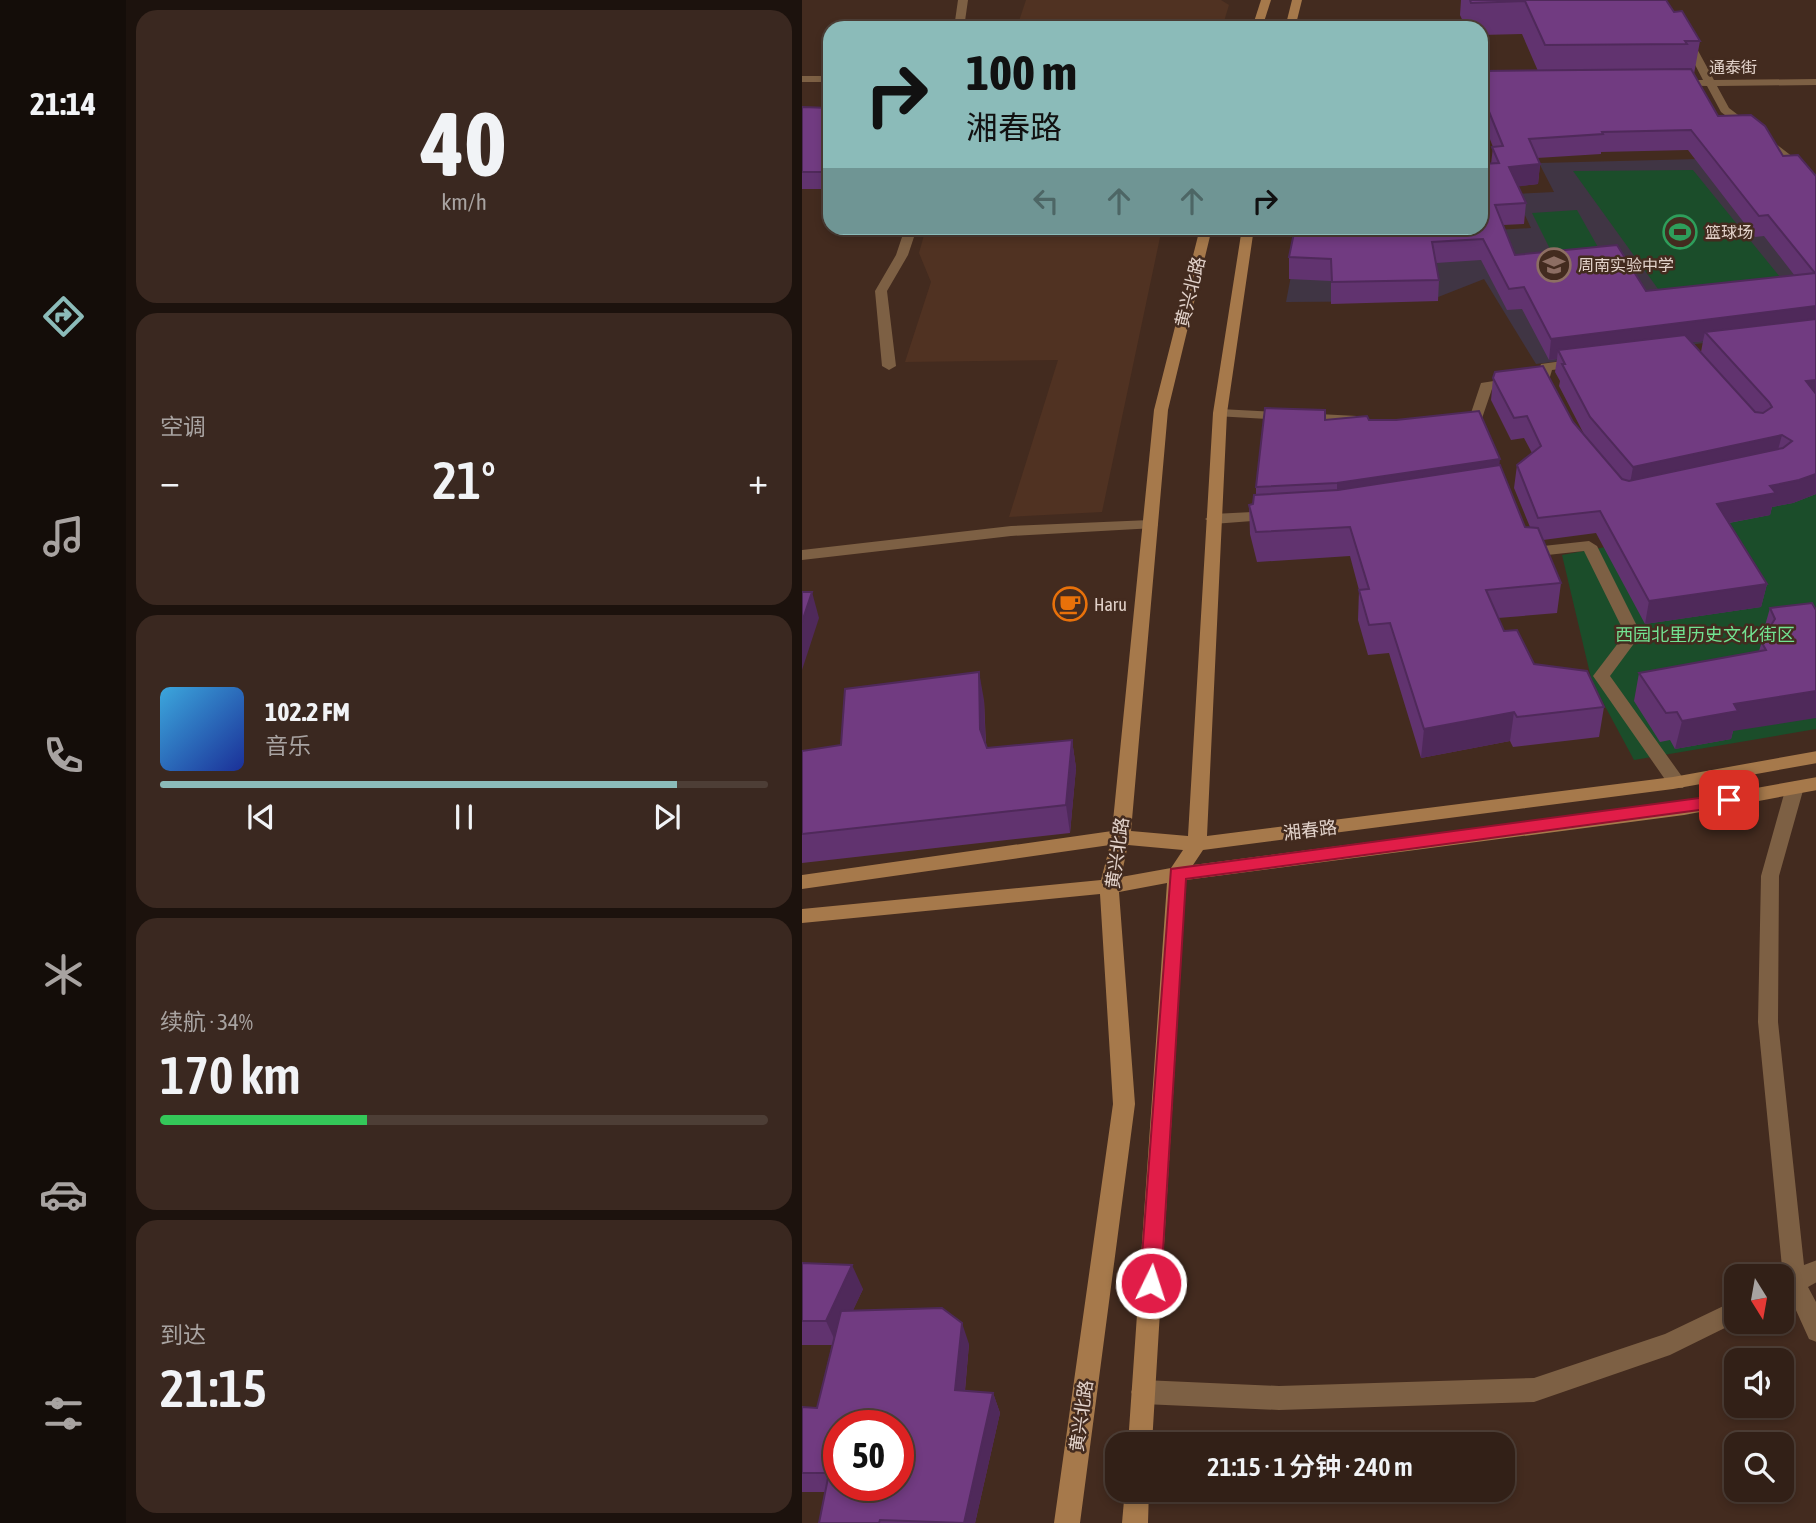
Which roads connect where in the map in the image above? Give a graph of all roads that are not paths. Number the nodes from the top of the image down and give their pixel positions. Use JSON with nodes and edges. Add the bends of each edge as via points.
{"nodes":[{"id":1,"x":963,"y":0,"type":"edge"},
{"id":2,"x":1266,"y":0,"type":"edge"},
{"id":3,"x":1297,"y":0,"type":"edge"},
{"id":4,"x":960,"y":21,"type":"edge"},
{"id":5,"x":1259,"y":21,"type":"edge"},
{"id":6,"x":1292,"y":21,"type":"edge"},
{"id":7,"x":1679,"y":31,"type":"edge"},
{"id":8,"x":802,"y":79,"type":"edge"},
{"id":9,"x":823,"y":79,"type":"edge"},
{"id":10,"x":1711,"y":82,"type":"junction"},
{"id":11,"x":1816,"y":82,"type":"edge"},
{"id":12,"x":1670,"y":83,"type":"edge"},
{"id":13,"x":1816,"y":188,"type":"edge"},
{"id":14,"x":909,"y":235,"type":"edge"},
{"id":15,"x":1204,"y":235,"type":"edge"},
{"id":16,"x":1247,"y":235,"type":"edge"},
{"id":17,"x":1596,"y":360,"type":"edge"},
{"id":18,"x":889,"y":366,"type":"dead end"},
{"id":19,"x":1220,"y":413,"type":"junction"},
{"id":20,"x":1366,"y":421,"type":"edge"},
{"id":21,"x":1446,"y":425,"type":"edge"},
{"id":22,"x":1296,"y":514,"type":"edge"},
{"id":23,"x":1213,"y":519,"type":"junction"},
{"id":24,"x":1150,"y":525,"type":"junction"},
{"id":25,"x":1521,"y":530,"type":"edge"},
{"id":26,"x":802,"y":555,"type":"edge"},
{"id":27,"x":1816,"y":757,"type":"edge"},
{"id":28,"x":1677,"y":783,"type":"junction"},
{"id":29,"x":1816,"y":783,"type":"edge"},
{"id":30,"x":1795,"y":787,"type":"junction"},
{"id":31,"x":1121,"y":836,"type":"junction"},
{"id":32,"x":1197,"y":844,"type":"junction"},
{"id":33,"x":1177,"y":874,"type":"junction"},
{"id":34,"x":802,"y":882,"type":"edge"},
{"id":35,"x":1109,"y":886,"type":"junction"},
{"id":36,"x":802,"y":916,"type":"edge"},
{"id":37,"x":1786,"y":1264,"type":"edge"},
{"id":38,"x":1816,"y":1270,"type":"edge"},
{"id":39,"x":1794,"y":1283,"type":"edge"},
{"id":40,"x":1794,"y":1296,"type":"edge"},
{"id":41,"x":1724,"y":1317,"type":"edge"},
{"id":42,"x":1816,"y":1331,"type":"edge"},
{"id":43,"x":1143,"y":1391,"type":"junction"},
{"id":44,"x":1141,"y":1432,"type":"edge"},
{"id":45,"x":1136,"y":1502,"type":"edge"},
{"id":46,"x":1067,"y":1523,"type":"edge"},
{"id":47,"x":1135,"y":1523,"type":"edge"}],
"edges":[{"from":1,"to":4,"type":"street"},
{"from":2,"to":5,"type":"main road"},
{"from":3,"to":6,"type":"main road"},
{"from":7,"to":10,"type":"street"},
{"from":8,"to":9,"type":"street"},
{"from":10,"to":11,"type":"street","name":"通泰街"},
{"from":10,"to":12,"type":"street","name":"通泰街"},
{"from":10,"to":13,"type":"street","via":[[1725,110],[1802,169]]},
{"from":14,"to":18,"type":"street","via":[[881,291]]},
{"from":15,"to":24,"type":"main road","name":"黄兴北路","via":[[1161,410]]},
{"from":16,"to":19,"type":"main road"},
{"from":17,"to":21,"type":"street","via":[[1546,367],[1547,383],[1486,386],[1473,427]]},
{"from":19,"to":20,"type":"street"},
{"from":19,"to":23,"type":"main road"},
{"from":22,"to":23,"type":"street"},
{"from":23,"to":32,"type":"main road"},
{"from":24,"to":26,"type":"street","via":[[1011,531]]},
{"from":24,"to":31,"type":"main road","name":"黄兴北路"},
{"from":25,"to":28,"type":"street","via":[[1529,552],[1589,546],[1633,634],[1601,676]]},
{"from":27,"to":28,"type":"main road","name":"湘春路"},
{"from":28,"to":32,"type":"main road","name":"湘春路"},
{"from":29,"to":30,"type":"main road","name":"湘春路"},
{"from":30,"to":33,"type":"main road","name":"湘春路","via":[[1684,808]]},
{"from":30,"to":37,"type":"street","via":[[1770,876],[1768,1022]]},
{"from":31,"to":32,"type":"main road","name":"湘春路"},
{"from":31,"to":34,"type":"main road","name":"湘春路"},
{"from":31,"to":35,"type":"main road","name":"黄兴北路"},
{"from":32,"to":33,"type":"main road"},
{"from":33,"to":35,"type":"main road","name":"湘春路"},
{"from":33,"to":43,"type":"main road"},
{"from":35,"to":36,"type":"main road","name":"湘春路"},
{"from":35,"to":46,"type":"main road","name":"黄兴北路","via":[[1124,1104]]},
{"from":38,"to":39,"type":"street"},
{"from":40,"to":42,"type":"street"},
{"from":41,"to":43,"type":"street","via":[[1670,1344],[1534,1390],[1279,1398]]},
{"from":43,"to":44,"type":"main road"},
{"from":45,"to":47,"type":"main road"}]}
